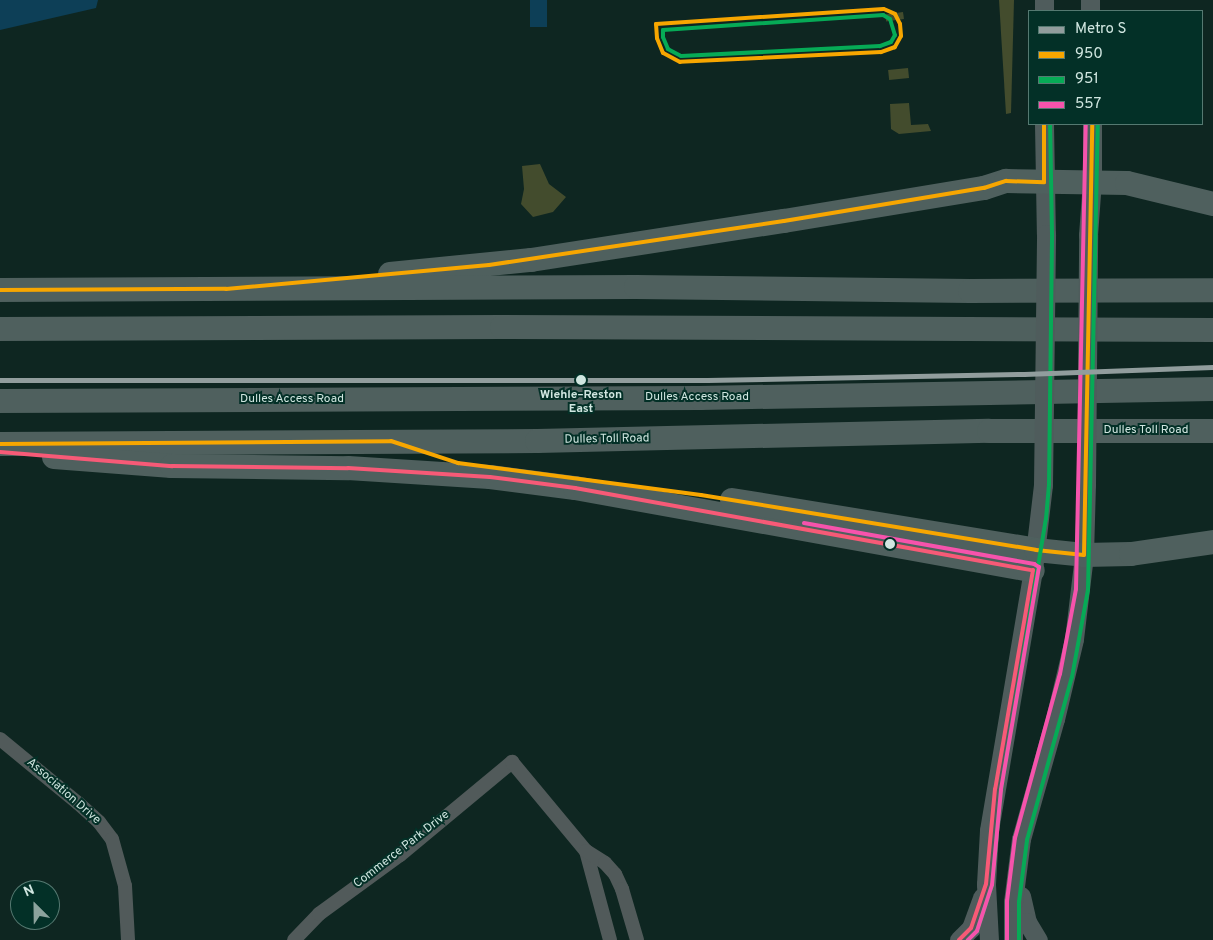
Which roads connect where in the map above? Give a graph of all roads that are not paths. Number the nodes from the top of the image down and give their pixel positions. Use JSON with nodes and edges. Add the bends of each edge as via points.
{"nodes":[{"id":1,"x":1044,"y":125,"type":"edge"},
{"id":2,"x":1092,"y":125,"type":"edge"},
{"id":3,"x":1044,"y":182,"type":"junction"},
{"id":4,"x":1092,"y":182,"type":"junction"},
{"id":5,"x":1213,"y":204,"type":"edge"},
{"id":6,"x":226,"y":289,"type":"junction"},
{"id":7,"x":0,"y":290,"type":"edge"},
{"id":8,"x":1213,"y":290,"type":"edge"},
{"id":9,"x":0,"y":329,"type":"edge"},
{"id":10,"x":1213,"y":330,"type":"edge"},
{"id":11,"x":1213,"y":389,"type":"edge"},
{"id":12,"x":0,"y":401,"type":"edge"},
{"id":13,"x":1213,"y":431,"type":"edge"},
{"id":14,"x":391,"y":441,"type":"junction"},
{"id":15,"x":0,"y":444,"type":"edge"},
{"id":16,"x":0,"y":452,"type":"edge"},
{"id":17,"x":1213,"y":542,"type":"edge"},
{"id":18,"x":1084,"y":555,"type":"junction"},
{"id":19,"x":1034,"y":560,"type":"junction"},
{"id":20,"x":0,"y":739,"type":"edge"},
{"id":21,"x":586,"y":851,"type":"junction"},
{"id":22,"x":1016,"y":870,"type":"junction"},
{"id":23,"x":986,"y":884,"type":"junction"},
{"id":24,"x":128,"y":940,"type":"edge"},
{"id":25,"x":294,"y":940,"type":"edge"},
{"id":26,"x":610,"y":940,"type":"edge"},
{"id":27,"x":637,"y":940,"type":"edge"},
{"id":28,"x":959,"y":940,"type":"edge"},
{"id":29,"x":989,"y":940,"type":"edge"},
{"id":30,"x":1013,"y":940,"type":"edge"},
{"id":31,"x":1038,"y":940,"type":"edge"}],
"edges":[{"from":1,"to":3,"type":"main road"},
{"from":2,"to":4,"type":"main road"},
{"from":3,"to":4,"type":"highway"},
{"from":3,"to":6,"type":"highway","via":[[1006,181],[984,188],[784,221],[502,264]]},
{"from":3,"to":19,"type":"main road","bridge":true,"via":[[1043,485]]},
{"from":4,"to":5,"type":"highway","via":[[1127,183]]},
{"from":4,"to":18,"type":"main road","bridge":true,"via":[[1088,234]]},
{"from":6,"to":7,"type":"highway"},
{"from":6,"to":8,"type":"highway"},
{"from":9,"to":10,"type":"highway"},
{"from":11,"to":12,"type":"highway","name":"Dulles Access Road","via":[[700,398]]},
{"from":13,"to":14,"type":"highway","name":"Dulles Toll Road","via":[[989,431],[697,439]]},
{"from":14,"to":15,"type":"highway","name":"Dulles Toll Road"},
{"from":14,"to":19,"type":"highway","via":[[458,462],[701,495]]},
{"from":16,"to":19,"type":"highway","via":[[172,466],[348,468],[490,478]]},
{"from":17,"to":18,"type":"highway","via":[[1131,554]]},
{"from":18,"to":19,"type":"highway"},
{"from":18,"to":22,"type":"main road","via":[[1074,639],[1021,839]]},
{"from":19,"to":23,"type":"main road","via":[[995,789]]},
{"from":20,"to":24,"type":"street","name":"Association Drive","via":[[78,803],[112,839],[125,886]]},
{"from":21,"to":25,"type":"street","name":"Commerce Park Drive","via":[[512,762],[400,855],[319,914]]},
{"from":21,"to":26,"type":"street"},
{"from":21,"to":27,"type":"street","via":[[615,874]]},
{"from":22,"to":30,"type":"main road"},
{"from":22,"to":31,"type":"main road","via":[[1027,922]]},
{"from":23,"to":28,"type":"main road","via":[[971,928]]},
{"from":23,"to":29,"type":"main road"}]}
